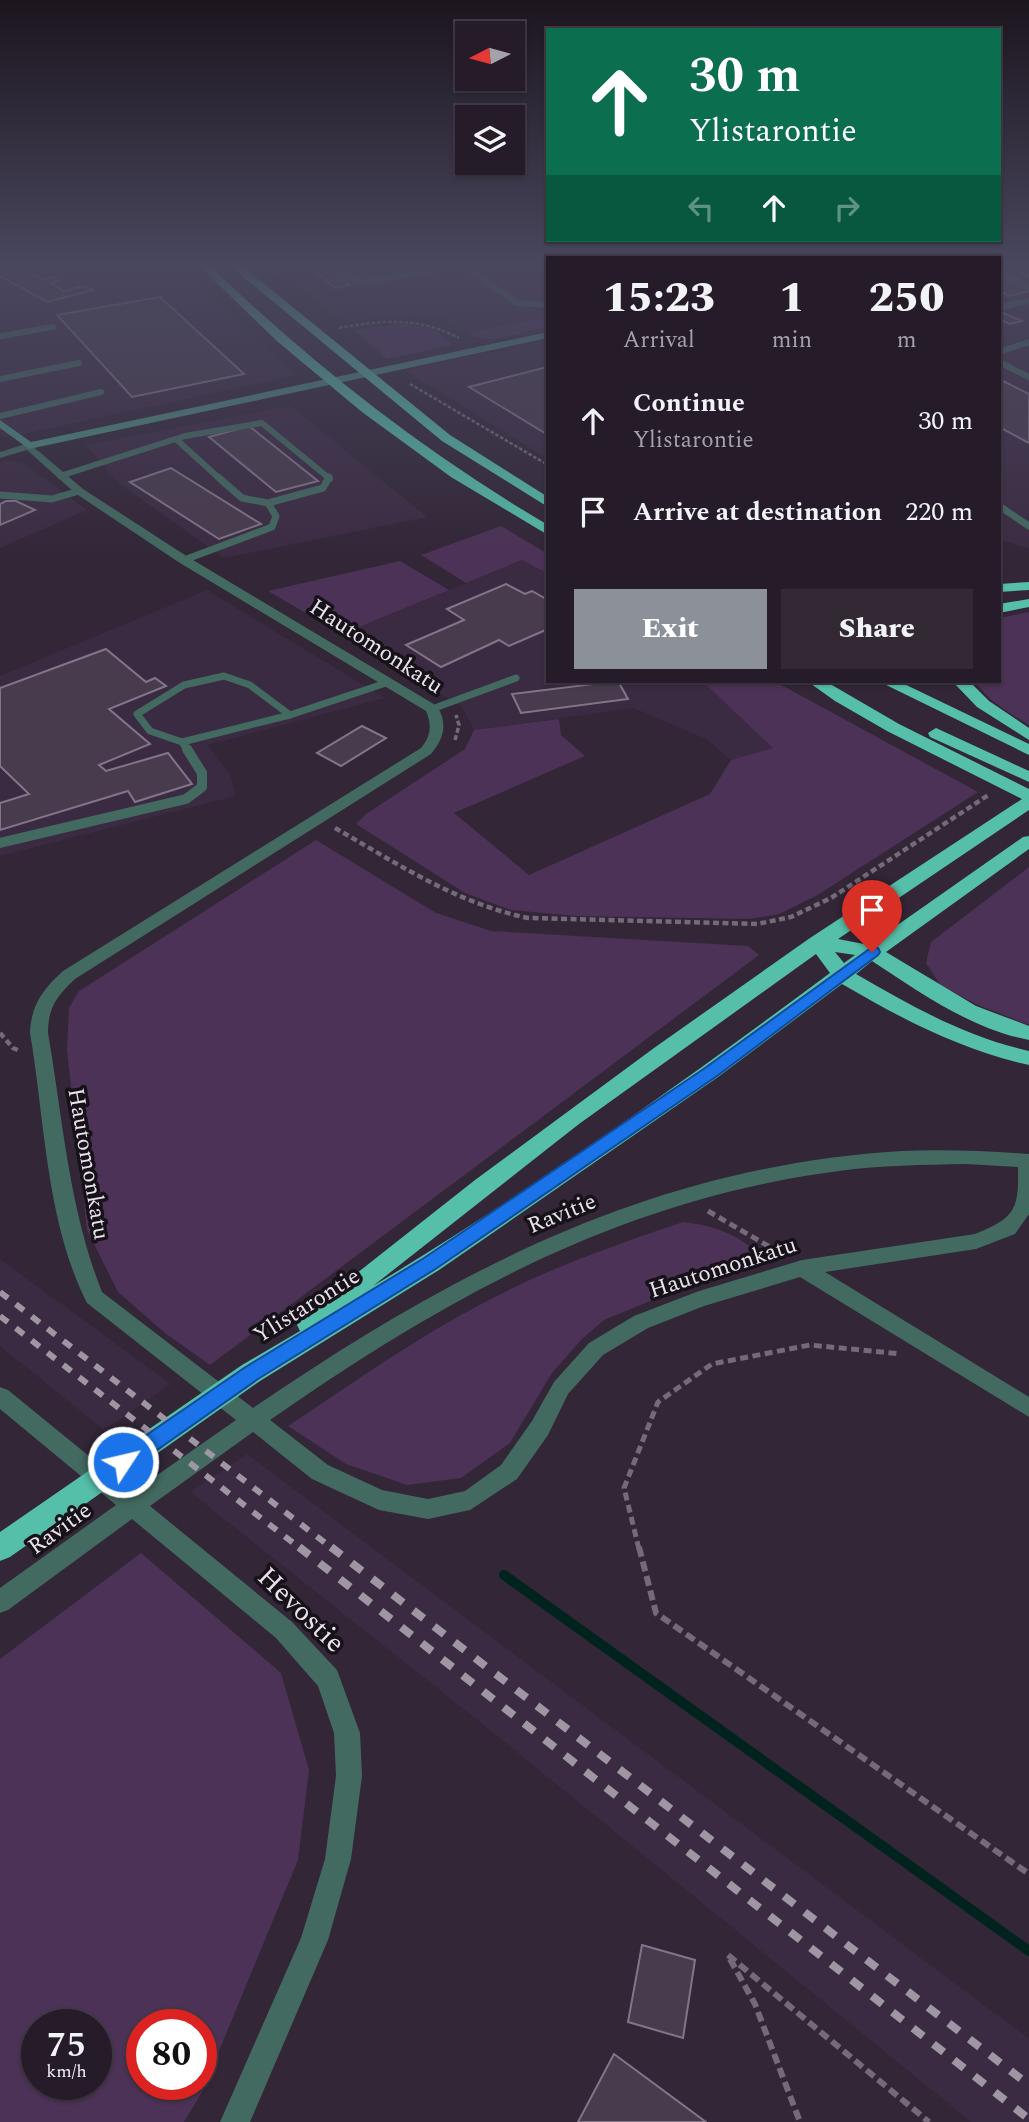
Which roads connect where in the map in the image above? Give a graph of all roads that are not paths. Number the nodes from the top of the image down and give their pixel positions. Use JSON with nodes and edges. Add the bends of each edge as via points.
{"nodes":[{"id":1,"x":74,"y":364,"type":"edge"},
{"id":2,"x":313,"y":364,"type":"edge"},
{"id":3,"x":356,"y":364,"type":"edge"},
{"id":4,"x":412,"y":364,"type":"edge"},
{"id":5,"x":1003,"y":364,"type":"edge"},
{"id":6,"x":1029,"y":377,"type":"edge"},
{"id":7,"x":0,"y":379,"type":"edge"},
{"id":8,"x":101,"y":392,"type":"dead end"},
{"id":9,"x":0,"y":416,"type":"edge"},
{"id":10,"x":0,"y":423,"type":"edge"},
{"id":11,"x":177,"y":440,"type":"junction"},
{"id":12,"x":29,"y":446,"type":"junction"},
{"id":13,"x":0,"y":456,"type":"edge"},
{"id":14,"x":60,"y":476,"type":"junction"},
{"id":15,"x":79,"y":491,"type":"junction"},
{"id":16,"x":0,"y":495,"type":"edge"},
{"id":17,"x":546,"y":502,"type":"edge"},
{"id":18,"x":268,"y":503,"type":"junction"},
{"id":19,"x":1001,"y":507,"type":"edge"},
{"id":20,"x":1029,"y":526,"type":"edge"},
{"id":21,"x":546,"y":530,"type":"edge"},
{"id":22,"x":184,"y":560,"type":"junction"},
{"id":23,"x":1029,"y":586,"type":"edge"},
{"id":24,"x":1001,"y":588,"type":"edge"},
{"id":25,"x":1029,"y":603,"type":"edge"},
{"id":26,"x":1001,"y":609,"type":"edge"},
{"id":27,"x":516,"y":678,"type":"dead end"},
{"id":28,"x":389,"y":682,"type":"junction"},
{"id":29,"x":818,"y":683,"type":"edge"},
{"id":30,"x":831,"y":683,"type":"edge"},
{"id":31,"x":890,"y":683,"type":"edge"},
{"id":32,"x":962,"y":683,"type":"edge"},
{"id":33,"x":432,"y":709,"type":"junction"},
{"id":34,"x":289,"y":715,"type":"junction"},
{"id":35,"x":182,"y":742,"type":"junction"},
{"id":36,"x":1026,"y":744,"type":"edge"},
{"id":37,"x":1029,"y":777,"type":"edge"},
{"id":38,"x":1029,"y":796,"type":"edge"},
{"id":39,"x":1029,"y":803,"type":"edge"},
{"id":40,"x":1029,"y":841,"type":"edge"},
{"id":41,"x":0,"y":843,"type":"edge"},
{"id":42,"x":817,"y":942,"type":"junction"},
{"id":43,"x":872,"y":952,"type":"junction"},
{"id":44,"x":842,"y":975,"type":"junction"},
{"id":45,"x":1029,"y":1033,"type":"edge"},
{"id":46,"x":1029,"y":1058,"type":"edge"},
{"id":47,"x":1028,"y":1161,"type":"edge"},
{"id":48,"x":802,"y":1268,"type":"junction"},
{"id":49,"x":251,"y":1373,"type":"junction"},
{"id":50,"x":0,"y":1396,"type":"edge"},
{"id":51,"x":1029,"y":1408,"type":"edge"},
{"id":52,"x":0,"y":1548,"type":"edge"},
{"id":53,"x":0,"y":1602,"type":"edge"},
{"id":54,"x":235,"y":2122,"type":"edge"}],
"edges":[{"from":1,"to":7,"type":"lane"},
{"from":2,"to":21,"type":"highway","via":[[418,447]]},
{"from":3,"to":17,"type":"highway","via":[[446,438]]},
{"from":4,"to":12,"type":"street"},
{"from":5,"to":6,"type":"lane"},
{"from":8,"to":9,"type":"lane"},
{"from":10,"to":12,"type":"street"},
{"from":11,"to":14,"type":"lane"},
{"from":11,"to":18,"type":"lane","via":[[242,499]]},
{"from":11,"to":18,"type":"lane","via":[[229,425],[262,423],[330,478],[323,488]]},
{"from":12,"to":13,"type":"street"},
{"from":12,"to":14,"type":"street","name":"Hautomonkatu"},
{"from":14,"to":15,"type":"street","name":"Hautomonkatu"},
{"from":15,"to":16,"type":"lane","via":[[52,499]]},
{"from":15,"to":22,"type":"street","name":"Hautomonkatu"},
{"from":18,"to":22,"type":"lane","via":[[276,516],[272,527]]},
{"from":19,"to":20,"type":"lane"},
{"from":22,"to":28,"type":"street","name":"Hautomonkatu"},
{"from":23,"to":24,"type":"highway"},
{"from":25,"to":26,"type":"highway"},
{"from":27,"to":33,"type":"lane"},
{"from":28,"to":33,"type":"street","name":"Hautomonkatu"},
{"from":28,"to":34,"type":"lane"},
{"from":29,"to":38,"type":"highway","via":[[842,700]]},
{"from":30,"to":37,"type":"highway"},
{"from":31,"to":36,"type":"highway"},
{"from":32,"to":36,"type":"highway"},
{"from":33,"to":48,"type":"street","name":"Hautomonkatu","via":[[438,721],[437,738],[426,751],[69,975],[45,997],[38,1014],[39,1033],[55,1146],[68,1222],[94,1297],[320,1472],[379,1500],[428,1509],[470,1500],[509,1472],[561,1388],[596,1349],[641,1322]]},
{"from":34,"to":35,"type":"lane"},
{"from":34,"to":35,"type":"lane","via":[[236,678],[212,675],[153,701],[138,714],[150,731]]},
{"from":35,"to":41,"type":"lane","via":[[202,773],[202,787],[186,799]]},
{"from":39,"to":42,"type":"highway","name":"Ylistarontie"},
{"from":40,"to":43,"type":"highway","name":"Ylistarontie"},
{"from":42,"to":43,"type":"highway"},
{"from":42,"to":44,"type":"highway"},
{"from":42,"to":49,"type":"highway","name":"Ylistarontie","via":[[589,1104],[384,1262]]},
{"from":43,"to":44,"type":"highway","name":"Ylistarontie"},
{"from":43,"to":45,"type":"highway","via":[[968,1011]]},
{"from":44,"to":46,"type":"highway","via":[[940,1029],[993,1050]]},
{"from":44,"to":49,"type":"highway","name":"Ylistarontie","via":[[711,1072],[431,1263]]},
{"from":47,"to":48,"type":"street","name":"Hautomonkatu","via":[[1028,1200],[1009,1229],[976,1241]]},
{"from":47,"to":53,"type":"street","name":"Ravitie","via":[[907,1156],[825,1166],[682,1198],[534,1252],[413,1316],[280,1400]]},
{"from":48,"to":51,"type":"street"},
{"from":49,"to":52,"type":"highway"},
{"from":50,"to":54,"type":"street","name":"Hevostie","via":[[284,1630],[328,1679],[347,1734],[349,1776],[335,1871],[314,1940]]}]}
